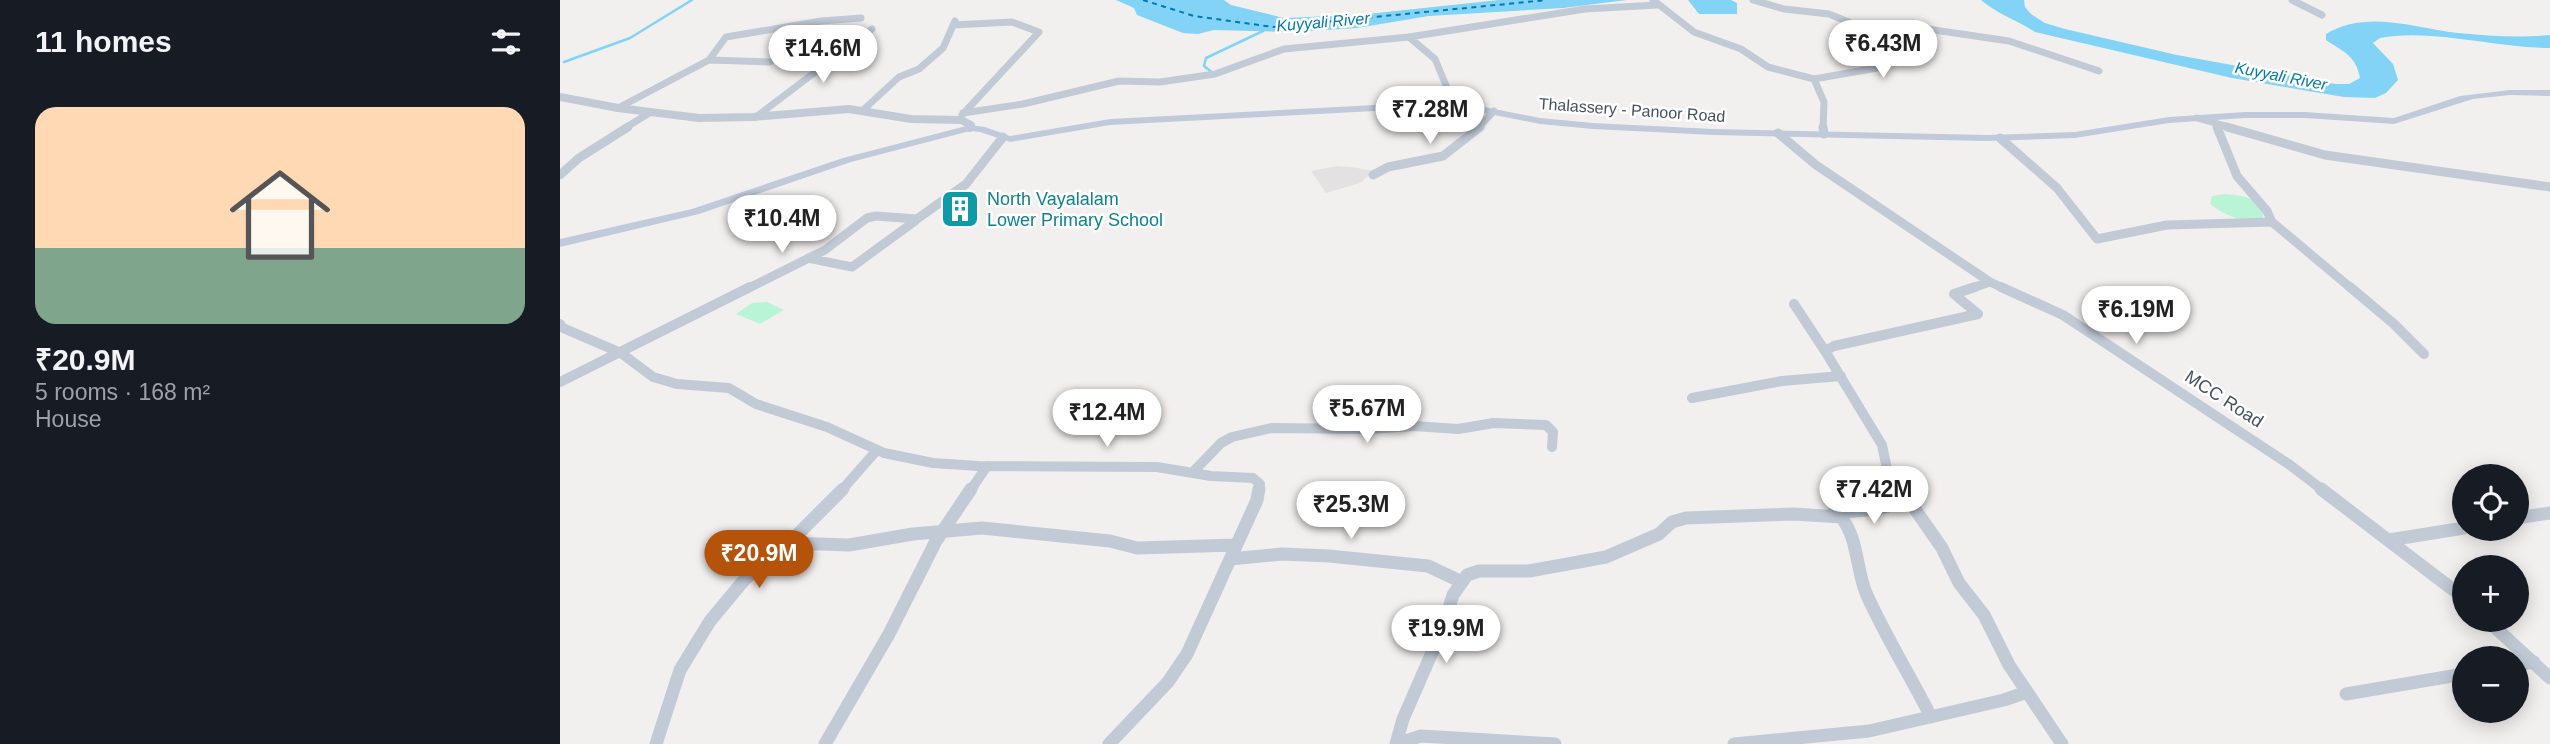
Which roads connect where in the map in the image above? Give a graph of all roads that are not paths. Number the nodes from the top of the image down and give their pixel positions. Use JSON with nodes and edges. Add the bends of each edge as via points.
{"nodes":[{"id":1,"x":1753,"y":0,"type":"edge"},
{"id":2,"x":2292,"y":0,"type":"edge"},
{"id":3,"x":1656,"y":2,"type":"edge"},
{"id":4,"x":963,"y":13,"type":"dead end"},
{"id":5,"x":2322,"y":15,"type":"dead end"},
{"id":6,"x":861,"y":18,"type":"dead end"},
{"id":7,"x":954,"y":22,"type":"junction"},
{"id":8,"x":1874,"y":26,"type":"junction"},
{"id":9,"x":872,"y":29,"type":"dead end"},
{"id":10,"x":1409,"y":37,"type":"junction"},
{"id":11,"x":709,"y":61,"type":"junction"},
{"id":12,"x":770,"y":62,"type":"dead end"},
{"id":13,"x":2099,"y":71,"type":"dead end"},
{"id":14,"x":1814,"y":79,"type":"junction"},
{"id":15,"x":2550,"y":93,"type":"edge"},
{"id":16,"x":560,"y":97,"type":"edge"},
{"id":17,"x":1445,"y":106,"type":"junction"},
{"id":18,"x":618,"y":108,"type":"junction"},
{"id":19,"x":862,"y":111,"type":"junction"},
{"id":20,"x":1494,"y":111,"type":"junction"},
{"id":21,"x":651,"y":112,"type":"junction"},
{"id":22,"x":960,"y":116,"type":"junction"},
{"id":23,"x":756,"y":117,"type":"junction"},
{"id":24,"x":2197,"y":118,"type":"junction"},
{"id":25,"x":2216,"y":125,"type":"junction"},
{"id":26,"x":971,"y":128,"type":"junction"},
{"id":27,"x":1778,"y":133,"type":"junction"},
{"id":28,"x":1824,"y":134,"type":"junction"},
{"id":29,"x":1003,"y":137,"type":"junction"},
{"id":30,"x":2000,"y":138,"type":"junction"},
{"id":31,"x":560,"y":175,"type":"edge"},
{"id":32,"x":1373,"y":175,"type":"dead end"},
{"id":33,"x":2550,"y":187,"type":"edge"},
{"id":34,"x":918,"y":219,"type":"junction"},
{"id":35,"x":2272,"y":222,"type":"junction"},
{"id":36,"x":560,"y":243,"type":"edge"},
{"id":37,"x":808,"y":258,"type":"junction"},
{"id":38,"x":1990,"y":282,"type":"junction"},
{"id":39,"x":1794,"y":304,"type":"dead end"},
{"id":40,"x":560,"y":324,"type":"edge"},
{"id":41,"x":1825,"y":351,"type":"junction"},
{"id":42,"x":621,"y":353,"type":"junction"},
{"id":43,"x":2424,"y":354,"type":"dead end"},
{"id":44,"x":1841,"y":376,"type":"junction"},
{"id":45,"x":560,"y":383,"type":"edge"},
{"id":46,"x":1692,"y":398,"type":"dead end"},
{"id":47,"x":1552,"y":447,"type":"dead end"},
{"id":48,"x":877,"y":450,"type":"junction"},
{"id":49,"x":986,"y":466,"type":"junction"},
{"id":50,"x":1193,"y":472,"type":"junction"},
{"id":51,"x":1908,"y":501,"type":"junction"},
{"id":52,"x":1833,"y":513,"type":"junction"},
{"id":53,"x":2550,"y":513,"type":"edge"},
{"id":54,"x":2529,"y":516,"type":"edge"},
{"id":55,"x":2452,"y":530,"type":"edge"},
{"id":56,"x":942,"y":531,"type":"junction"},
{"id":57,"x":2389,"y":540,"type":"junction"},
{"id":58,"x":789,"y":543,"type":"junction"},
{"id":59,"x":1237,"y":545,"type":"junction"},
{"id":60,"x":1230,"y":559,"type":"junction"},
{"id":61,"x":1462,"y":582,"type":"junction"},
{"id":62,"x":2452,"y":589,"type":"edge"},
{"id":63,"x":2500,"y":632,"type":"edge"},
{"id":64,"x":2534,"y":663,"type":"junction"},
{"id":65,"x":2529,"y":664,"type":"edge"},
{"id":66,"x":2452,"y":676,"type":"edge"},
{"id":67,"x":2550,"y":678,"type":"edge"},
{"id":68,"x":2027,"y":692,"type":"junction"},
{"id":69,"x":2346,"y":694,"type":"dead end"},
{"id":70,"x":1931,"y":717,"type":"junction"},
{"id":71,"x":656,"y":744,"type":"edge"},
{"id":72,"x":825,"y":744,"type":"edge"},
{"id":73,"x":1109,"y":744,"type":"edge"},
{"id":74,"x":1555,"y":744,"type":"edge"},
{"id":75,"x":1734,"y":744,"type":"edge"},
{"id":76,"x":2062,"y":744,"type":"edge"}],
"edges":[{"from":1,"to":8,"type":"street"},
{"from":2,"to":5,"type":"street"},
{"from":3,"to":10,"type":"street"},
{"from":3,"to":14,"type":"street","via":[[1694,32],[1741,49],[1768,67]]},
{"from":4,"to":7,"type":"street"},
{"from":6,"to":11,"type":"street","via":[[726,37]]},
{"from":7,"to":19,"type":"street","via":[[943,48],[919,69],[899,77]]},
{"from":7,"to":22,"type":"street","via":[[1012,22],[1039,33]]},
{"from":8,"to":13,"type":"street","via":[[1907,26],[2009,41]]},
{"from":8,"to":14,"type":"street","via":[[1873,32],[1859,40],[1862,52],[1877,68]]},
{"from":9,"to":23,"type":"street"},
{"from":10,"to":17,"type":"street","via":[[1435,59],[1450,95]]},
{"from":10,"to":22,"type":"street","via":[[1284,49],[1215,74],[1160,82],[1119,81]]},
{"from":11,"to":12,"type":"street"},
{"from":11,"to":18,"type":"street"},
{"from":14,"to":28,"type":"street","via":[[1824,102]]},
{"from":15,"to":24,"type":"main road","name":"Thalassery - Panoor Road","via":[[2490,93],[2394,121],[2271,114]]},
{"from":16,"to":18,"type":"street"},
{"from":17,"to":20,"type":"main road","name":"Thalassery - Panoor Road"},
{"from":17,"to":29,"type":"main road","name":"Thalassery - Panoor Road","via":[[1110,122]]},
{"from":18,"to":21,"type":"street"},
{"from":19,"to":22,"type":"street","via":[[911,119]]},
{"from":19,"to":23,"type":"street"},
{"from":20,"to":27,"type":"main road","name":"Thalassery - Panoor Road","via":[[1593,126]]},
{"from":20,"to":32,"type":"street","via":[[1448,154],[1382,168]]},
{"from":21,"to":23,"type":"street","via":[[699,118]]},
{"from":21,"to":31,"type":"street"},
{"from":22,"to":26,"type":"street"},
{"from":24,"to":25,"type":"street"},
{"from":24,"to":30,"type":"main road","name":"Thalassery - Panoor Road","via":[[2075,135]]},
{"from":25,"to":33,"type":"street","via":[[2325,155]]},
{"from":25,"to":35,"type":"street","via":[[2237,176]]},
{"from":26,"to":29,"type":"main road","name":"Thalassery - Panoor Road","via":[[990,129]]},
{"from":26,"to":36,"type":"main road","via":[[847,160],[695,212]]},
{"from":27,"to":28,"type":"main road","name":"Thalassery - Panoor Road"},
{"from":27,"to":38,"type":"street","name":"MCC Road","via":[[1816,165]]},
{"from":28,"to":30,"type":"main road","name":"Thalassery - Panoor Road"},
{"from":29,"to":34,"type":"street","via":[[970,181]]},
{"from":30,"to":35,"type":"street","via":[[2057,188],[2097,239],[2167,225]]},
{"from":34,"to":37,"type":"street","via":[[867,218]]},
{"from":34,"to":37,"type":"street","via":[[852,267]]},
{"from":35,"to":43,"type":"street"},
{"from":37,"to":42,"type":"street"},
{"from":38,"to":41,"type":"street","via":[[1954,293],[1978,314]]},
{"from":38,"to":57,"type":"street","name":"MCC Road","via":[[2063,315],[2290,466]]},
{"from":39,"to":41,"type":"street"},
{"from":40,"to":42,"type":"street"},
{"from":41,"to":44,"type":"street"},
{"from":42,"to":45,"type":"street"},
{"from":42,"to":48,"type":"street","via":[[653,377],[729,388],[756,404],[827,427]]},
{"from":44,"to":46,"type":"street","via":[[1782,381]]},
{"from":44,"to":51,"type":"street","via":[[1882,444],[1887,469]]},
{"from":47,"to":50,"type":"street","via":[[1553,432],[1546,425],[1271,428],[1220,443]]},
{"from":48,"to":49,"type":"street","via":[[933,463]]},
{"from":48,"to":58,"type":"street"},
{"from":49,"to":50,"type":"street","via":[[1157,467]]},
{"from":49,"to":56,"type":"street"},
{"from":50,"to":59,"type":"street","via":[[1254,478],[1260,484]]},
{"from":51,"to":52,"type":"street"},
{"from":51,"to":68,"type":"street","via":[[1984,615]]},
{"from":52,"to":61,"type":"street","via":[[1686,518],[1606,557],[1529,571],[1479,571]]},
{"from":52,"to":70,"type":"street","via":[[1842,517],[1871,604]]},
{"from":53,"to":54,"type":"street"},
{"from":55,"to":57,"type":"street"},
{"from":56,"to":58,"type":"street","via":[[849,545]]},
{"from":56,"to":59,"type":"street","via":[[982,528],[1164,549]]},
{"from":56,"to":72,"type":"street"},
{"from":57,"to":62,"type":"street","name":"MCC Road"},
{"from":58,"to":71,"type":"street","via":[[747,578],[691,648]]},
{"from":59,"to":60,"type":"street"},
{"from":60,"to":61,"type":"street","via":[[1329,556],[1428,566]]},
{"from":60,"to":73,"type":"street","via":[[1181,663]]},
{"from":61,"to":74,"type":"street","via":[[1396,744],[1421,736]]},
{"from":63,"to":64,"type":"street"},
{"from":64,"to":65,"type":"street"},
{"from":64,"to":67,"type":"street"},
{"from":66,"to":69,"type":"street"},
{"from":68,"to":70,"type":"street"},
{"from":68,"to":76,"type":"street"},
{"from":70,"to":75,"type":"street","via":[[1870,731]]}]}
